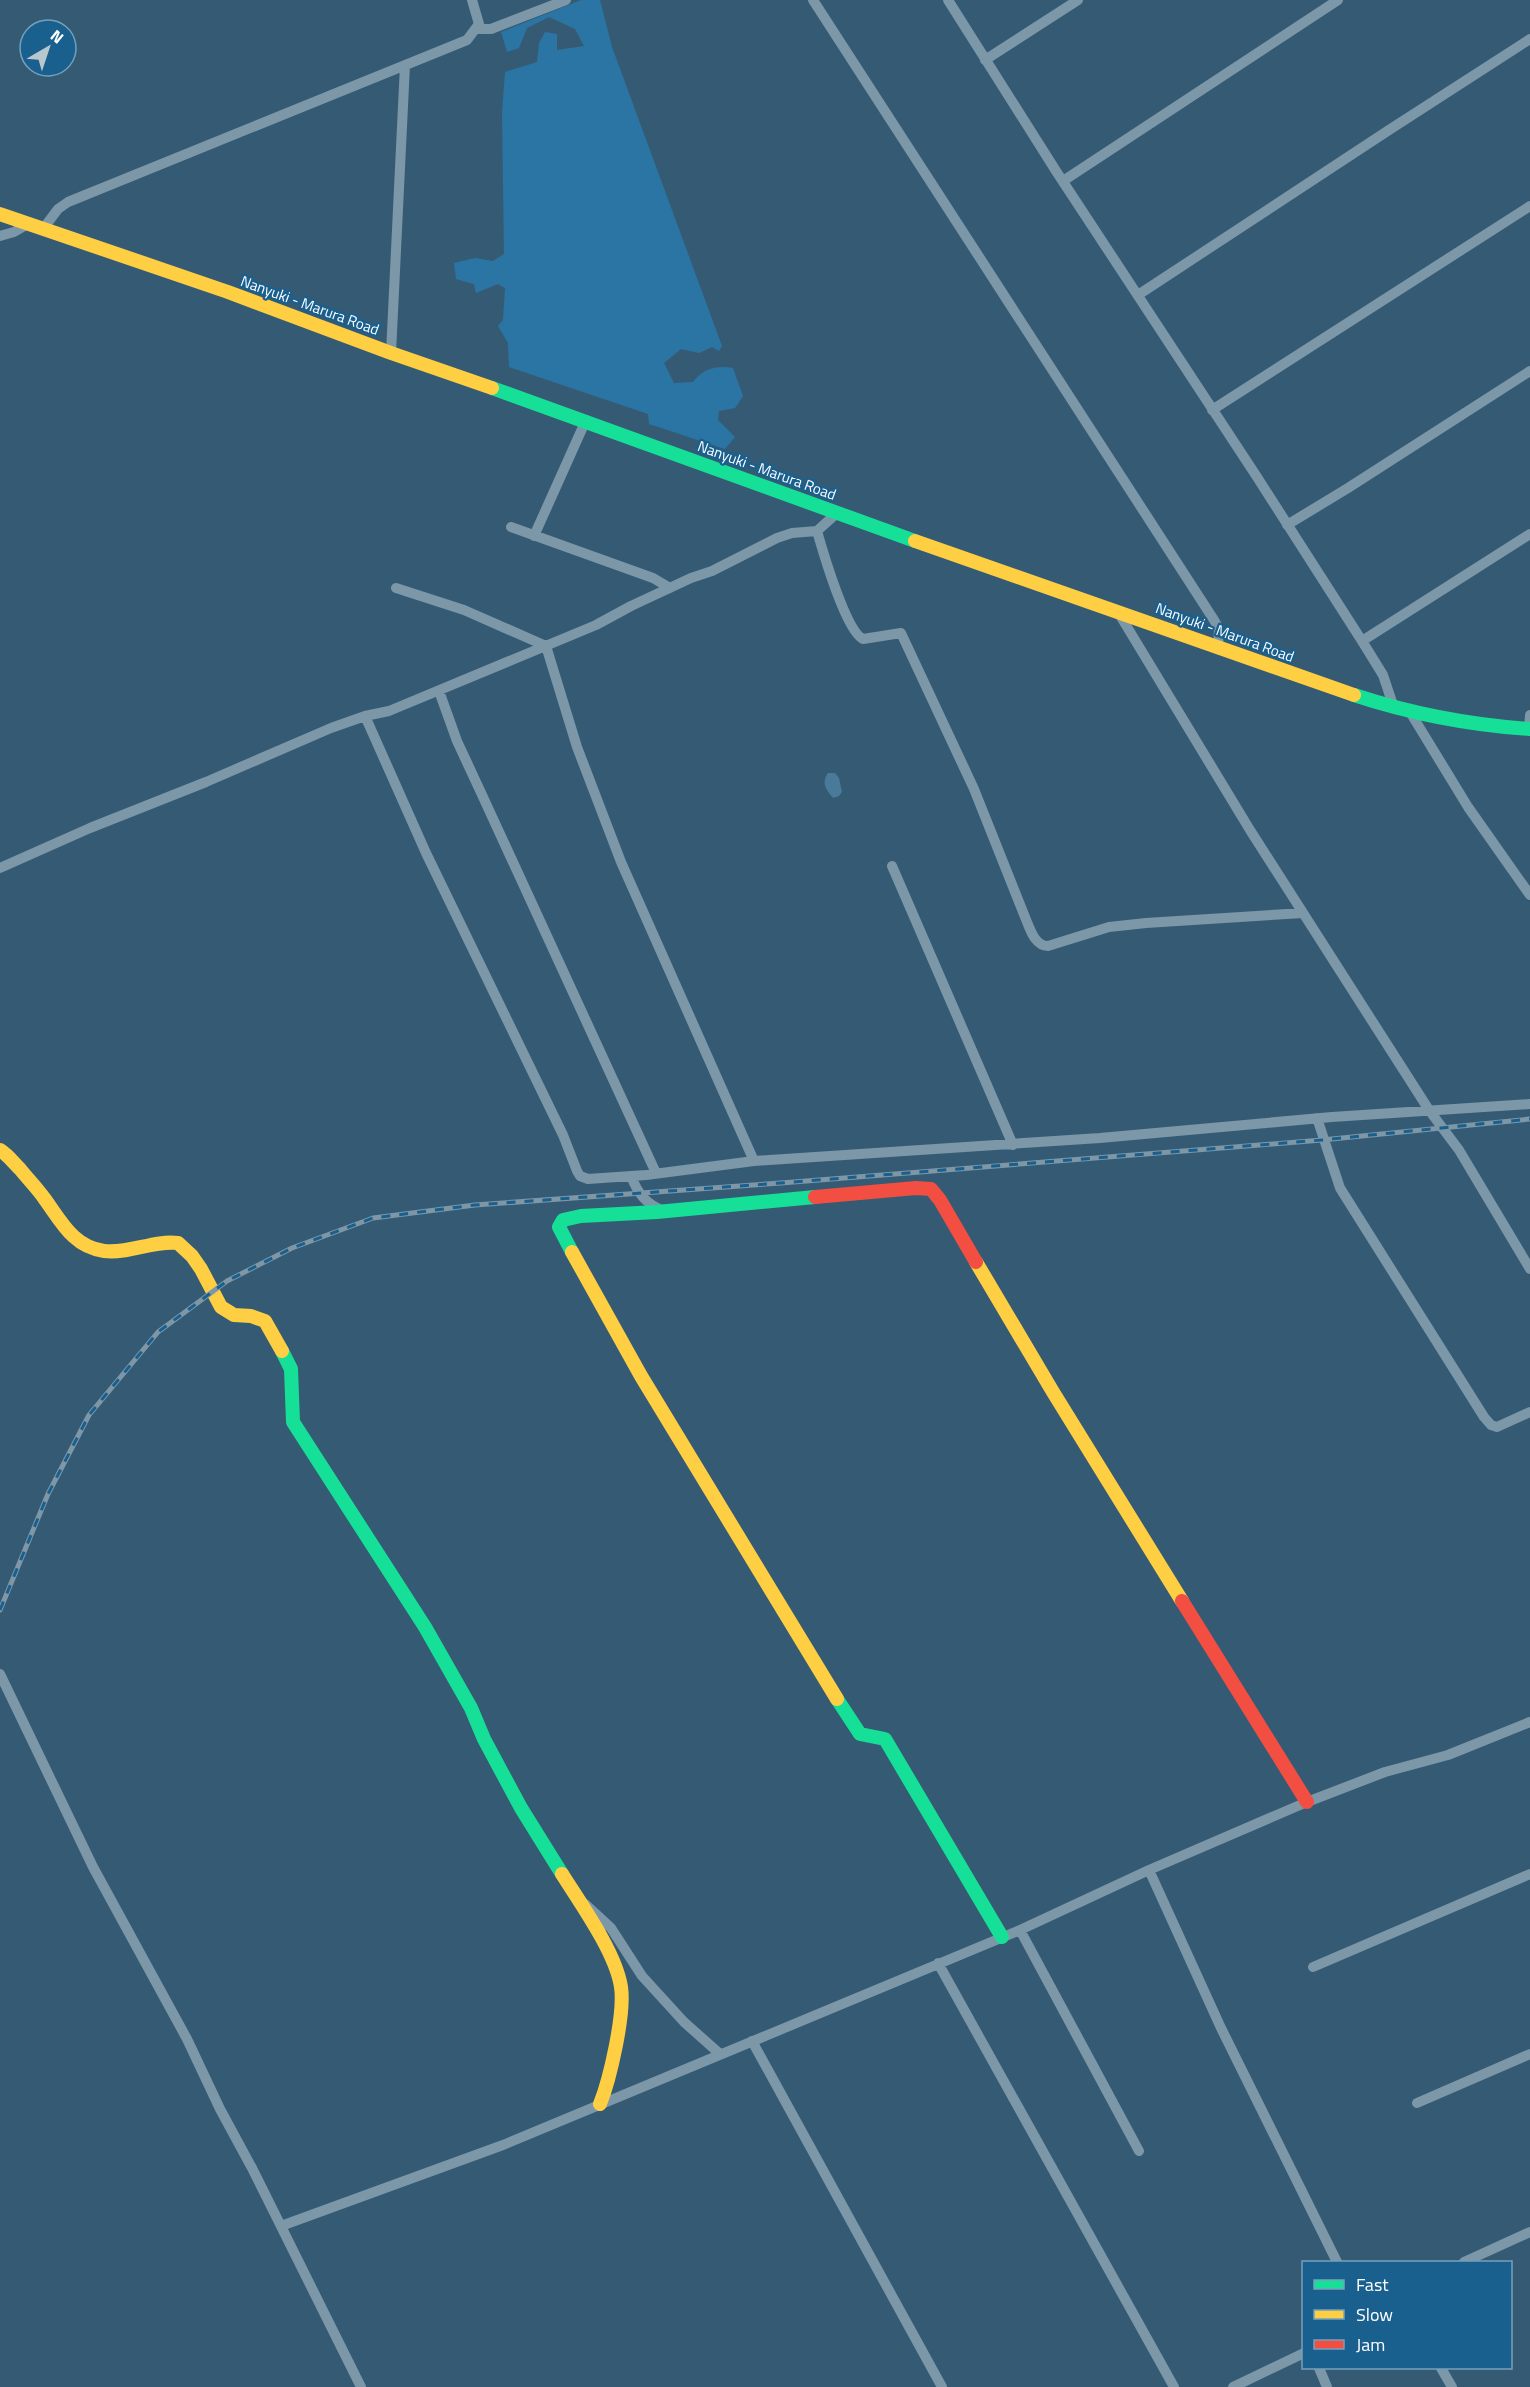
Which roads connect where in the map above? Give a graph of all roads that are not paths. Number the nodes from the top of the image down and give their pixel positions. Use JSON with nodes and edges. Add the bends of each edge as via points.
{"nodes":[{"id":1,"x":472,"y":0,"type":"edge"},
{"id":2,"x":566,"y":0,"type":"edge"},
{"id":3,"x":813,"y":0,"type":"edge"},
{"id":4,"x":948,"y":0,"type":"edge"},
{"id":5,"x":1078,"y":0,"type":"edge"},
{"id":6,"x":1338,"y":0,"type":"edge"},
{"id":7,"x":477,"y":29,"type":"junction"},
{"id":8,"x":1530,"y":39,"type":"edge"},
{"id":9,"x":986,"y":60,"type":"junction"},
{"id":10,"x":405,"y":65,"type":"junction"},
{"id":11,"x":1063,"y":181,"type":"junction"},
{"id":12,"x":1530,"y":206,"type":"edge"},
{"id":13,"x":0,"y":214,"type":"edge"},
{"id":14,"x":28,"y":224,"type":"junction"},
{"id":15,"x":43,"y":229,"type":"junction"},
{"id":16,"x":0,"y":236,"type":"edge"},
{"id":17,"x":1138,"y":295,"type":"junction"},
{"id":18,"x":391,"y":353,"type":"junction"},
{"id":19,"x":1530,"y":371,"type":"edge"},
{"id":20,"x":1212,"y":410,"type":"junction"},
{"id":21,"x":586,"y":420,"type":"junction"},
{"id":22,"x":837,"y":513,"type":"junction"},
{"id":23,"x":1287,"y":525,"type":"junction"},
{"id":24,"x":511,"y":527,"type":"dead end"},
{"id":25,"x":817,"y":531,"type":"junction"},
{"id":26,"x":1530,"y":534,"type":"edge"},
{"id":27,"x":534,"y":536,"type":"junction"},
{"id":28,"x":396,"y":588,"type":"dead end"},
{"id":29,"x":670,"y":588,"type":"junction"},
{"id":30,"x":1118,"y":612,"type":"junction"},
{"id":31,"x":1362,"y":641,"type":"junction"},
{"id":32,"x":546,"y":646,"type":"junction"},
{"id":33,"x":1218,"y":649,"type":"junction"},
{"id":34,"x":439,"y":691,"type":"junction"},
{"id":35,"x":1394,"y":708,"type":"junction"},
{"id":36,"x":1410,"y":712,"type":"junction"},
{"id":37,"x":365,"y":716,"type":"junction"},
{"id":38,"x":1530,"y":724,"type":"edge"},
{"id":39,"x":892,"y":866,"type":"dead end"},
{"id":40,"x":1,"y":867,"type":"edge"},
{"id":41,"x":1530,"y":895,"type":"edge"},
{"id":42,"x":1303,"y":913,"type":"junction"},
{"id":43,"x":1530,"y":1104,"type":"edge"},
{"id":44,"x":1429,"y":1110,"type":"junction"},
{"id":45,"x":1317,"y":1118,"type":"junction"},
{"id":46,"x":1013,"y":1145,"type":"junction"},
{"id":47,"x":0,"y":1149,"type":"edge"},
{"id":48,"x":754,"y":1161,"type":"junction"},
{"id":49,"x":656,"y":1173,"type":"junction"},
{"id":50,"x":631,"y":1176,"type":"junction"},
{"id":51,"x":666,"y":1211,"type":"junction"},
{"id":52,"x":1530,"y":1269,"type":"edge"},
{"id":53,"x":1530,"y":1413,"type":"edge"},
{"id":54,"x":0,"y":1674,"type":"edge"},
{"id":55,"x":1530,"y":1722,"type":"edge"},
{"id":56,"x":1307,"y":1802,"type":"junction"},
{"id":57,"x":1149,"y":1870,"type":"junction"},
{"id":58,"x":1530,"y":1874,"type":"edge"},
{"id":59,"x":576,"y":1895,"type":"junction"},
{"id":60,"x":1020,"y":1930,"type":"junction"},
{"id":61,"x":1002,"y":1937,"type":"junction"},
{"id":62,"x":938,"y":1963,"type":"junction"},
{"id":63,"x":1313,"y":1967,"type":"dead end"},
{"id":64,"x":752,"y":2040,"type":"junction"},
{"id":65,"x":720,"y":2054,"type":"junction"},
{"id":66,"x":1530,"y":2054,"type":"edge"},
{"id":67,"x":1417,"y":2103,"type":"dead end"},
{"id":68,"x":600,"y":2104,"type":"junction"},
{"id":69,"x":1139,"y":2151,"type":"dead end"},
{"id":70,"x":280,"y":2226,"type":"junction"},
{"id":71,"x":1530,"y":2232,"type":"edge"},
{"id":72,"x":1337,"y":2261,"type":"edge"},
{"id":73,"x":1466,"y":2261,"type":"edge"},
{"id":74,"x":1302,"y":2354,"type":"edge"},
{"id":75,"x":1319,"y":2369,"type":"edge"},
{"id":76,"x":1442,"y":2369,"type":"edge"},
{"id":77,"x":361,"y":2387,"type":"edge"},
{"id":78,"x":942,"y":2387,"type":"edge"},
{"id":79,"x":1174,"y":2387,"type":"edge"},
{"id":80,"x":1233,"y":2387,"type":"edge"},
{"id":81,"x":1327,"y":2387,"type":"edge"},
{"id":82,"x":1452,"y":2387,"type":"edge"}],
"edges":[{"from":1,"to":7,"type":"street"},
{"from":2,"to":7,"type":"street","via":[[491,29]]},
{"from":3,"to":33,"type":"street","via":[[1214,620],[1219,629]]},
{"from":4,"to":9,"type":"street"},
{"from":5,"to":9,"type":"street"},
{"from":6,"to":11,"type":"street"},
{"from":7,"to":10,"type":"street","via":[[467,40]]},
{"from":8,"to":17,"type":"street"},
{"from":9,"to":11,"type":"street"},
{"from":10,"to":15,"type":"street","via":[[69,202],[58,209]]},
{"from":10,"to":18,"type":"street"},
{"from":11,"to":17,"type":"street"},
{"from":12,"to":20,"type":"street"},
{"from":13,"to":14,"type":"street","name":"Nanyuki - Marura Road"},
{"from":14,"to":15,"type":"street","name":"Nanyuki - Marura Road"},
{"from":14,"to":16,"type":"street"},
{"from":15,"to":18,"type":"street","name":"Nanyuki - Marura Road"},
{"from":17,"to":20,"type":"street"},
{"from":18,"to":21,"type":"street","name":"Nanyuki - Marura Road"},
{"from":19,"to":23,"type":"street"},
{"from":20,"to":23,"type":"street"},
{"from":21,"to":22,"type":"street","name":"Nanyuki - Marura Road"},
{"from":21,"to":27,"type":"street"},
{"from":22,"to":25,"type":"street"},
{"from":22,"to":30,"type":"street","name":"Nanyuki - Marura Road"},
{"from":23,"to":31,"type":"street"},
{"from":24,"to":27,"type":"street"},
{"from":25,"to":29,"type":"street","via":[[777,538]]},
{"from":25,"to":42,"type":"street","via":[[854,632],[863,639],[901,633],[974,789],[1027,922],[1043,946],[1085,933],[1137,924]]},
{"from":26,"to":31,"type":"street"},
{"from":27,"to":29,"type":"street","via":[[653,578]]},
{"from":28,"to":32,"type":"street","via":[[464,610]]},
{"from":29,"to":32,"type":"street"},
{"from":30,"to":33,"type":"street","name":"Nanyuki - Marura Road"},
{"from":30,"to":42,"type":"street"},
{"from":31,"to":35,"type":"street","via":[[1383,675]]},
{"from":32,"to":34,"type":"street"},
{"from":32,"to":48,"type":"street","via":[[580,756],[621,862]]},
{"from":33,"to":35,"type":"street","name":"Nanyuki - Marura Road"},
{"from":34,"to":37,"type":"street"},
{"from":34,"to":49,"type":"street","via":[[457,741]]},
{"from":35,"to":36,"type":"street","name":"Nanyuki - Marura Road"},
{"from":36,"to":38,"type":"street","name":"Nanyuki - Marura Road","via":[[1457,723]]},
{"from":36,"to":41,"type":"street","via":[[1468,807]]},
{"from":37,"to":40,"type":"street"},
{"from":37,"to":50,"type":"street","via":[[393,785],[577,1171],[588,1179]]},
{"from":39,"to":46,"type":"street"},
{"from":42,"to":44,"type":"street"},
{"from":43,"to":44,"type":"street"},
{"from":44,"to":45,"type":"street"},
{"from":44,"to":52,"type":"street","via":[[1459,1150]]},
{"from":45,"to":46,"type":"street"},
{"from":45,"to":53,"type":"street","via":[[1340,1188],[1484,1417],[1497,1427]]},
{"from":46,"to":48,"type":"street"},
{"from":47,"to":59,"type":"street","via":[[77,1243],[122,1252],[171,1241],[178,1243],[201,1269],[221,1306],[234,1314],[265,1321],[291,1370],[292,1422],[420,1620],[471,1708],[521,1808]]},
{"from":48,"to":49,"type":"street"},
{"from":49,"to":50,"type":"street"},
{"from":50,"to":51,"type":"street","via":[[638,1193],[651,1206]]},
{"from":51,"to":56,"type":"street","via":[[931,1189]]},
{"from":51,"to":61,"type":"street","via":[[568,1217],[559,1227],[641,1376],[834,1694],[860,1734],[885,1738]]},
{"from":54,"to":70,"type":"street","via":[[93,1867],[187,2039]]},
{"from":55,"to":56,"type":"street"},
{"from":56,"to":57,"type":"street"},
{"from":57,"to":60,"type":"street"},
{"from":57,"to":72,"type":"street","via":[[1221,2028]]},
{"from":58,"to":63,"type":"street"},
{"from":59,"to":65,"type":"street","via":[[611,1928],[642,1976]]},
{"from":59,"to":68,"type":"street","via":[[614,1964],[621,1988],[621,2012],[609,2082]]},
{"from":60,"to":61,"type":"street"},
{"from":60,"to":69,"type":"street"},
{"from":61,"to":62,"type":"street"},
{"from":62,"to":64,"type":"street"},
{"from":62,"to":79,"type":"street"},
{"from":64,"to":65,"type":"street"},
{"from":64,"to":78,"type":"street"},
{"from":65,"to":68,"type":"street"},
{"from":66,"to":67,"type":"street"},
{"from":68,"to":70,"type":"street","via":[[503,2145]]},
{"from":70,"to":77,"type":"street"},
{"from":71,"to":73,"type":"street"},
{"from":74,"to":80,"type":"street"},
{"from":75,"to":81,"type":"street"},
{"from":76,"to":82,"type":"street"}]}
